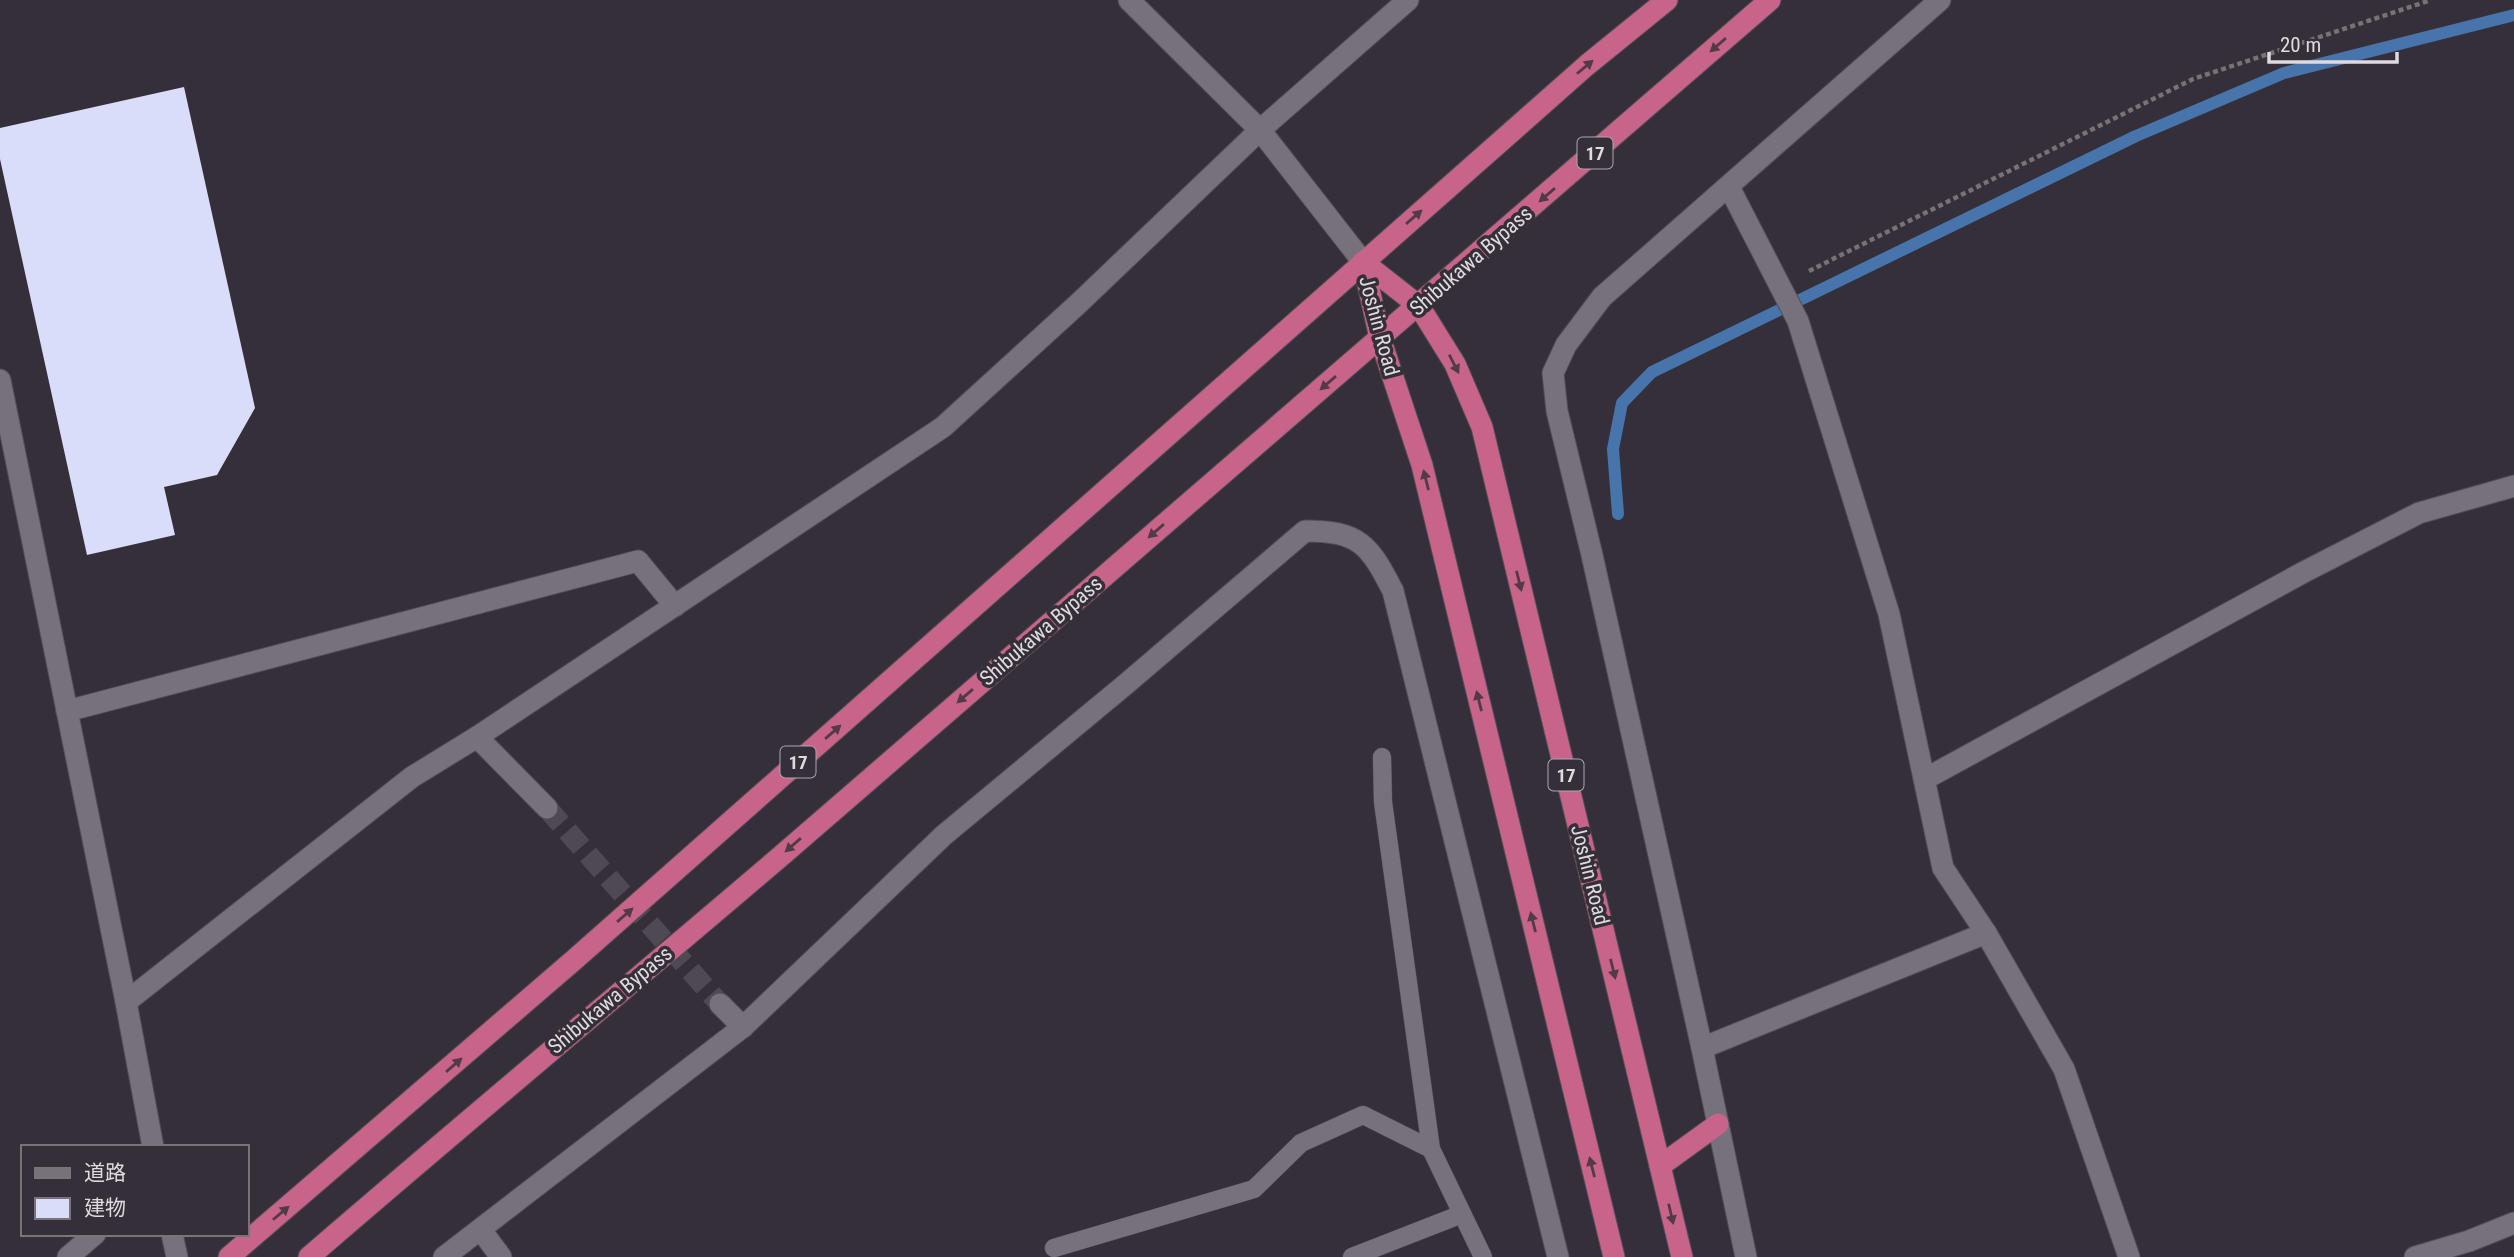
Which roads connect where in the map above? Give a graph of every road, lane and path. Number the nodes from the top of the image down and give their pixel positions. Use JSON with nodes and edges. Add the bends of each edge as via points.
{"nodes":[{"id":1,"x":1129,"y":0,"type":"edge"},
{"id":2,"x":1408,"y":0,"type":"edge"},
{"id":3,"x":1667,"y":0,"type":"edge"},
{"id":4,"x":1769,"y":0,"type":"edge"},
{"id":5,"x":1940,"y":0,"type":"edge"},
{"id":6,"x":2431,"y":0,"type":"edge"},
{"id":7,"x":1259,"y":130,"type":"junction"},
{"id":8,"x":1729,"y":187,"type":"junction"},
{"id":9,"x":1363,"y":262,"type":"junction"},
{"id":10,"x":1780,"y":285,"type":"junction"},
{"id":11,"x":1419,"y":306,"type":"junction"},
{"id":12,"x":1380,"y":338,"type":"junction"},
{"id":13,"x":0,"y":380,"type":"edge"},
{"id":14,"x":2514,"y":486,"type":"edge"},
{"id":15,"x":675,"y":606,"type":"junction"},
{"id":16,"x":67,"y":711,"type":"junction"},
{"id":17,"x":477,"y":737,"type":"junction"},
{"id":18,"x":1382,"y":757,"type":"dead end"},
{"id":19,"x":1925,"y":779,"type":"junction"},
{"id":20,"x":547,"y":808,"type":"tunnel mouth"},
{"id":21,"x":1986,"y":933,"type":"junction"},
{"id":22,"x":126,"y":1002,"type":"junction"},
{"id":23,"x":720,"y":1004,"type":"tunnel mouth"},
{"id":24,"x":743,"y":1027,"type":"junction"},
{"id":25,"x":1702,"y":1048,"type":"junction"},
{"id":26,"x":1718,"y":1124,"type":"junction"},
{"id":27,"x":153,"y":1145,"type":"edge"},
{"id":28,"x":1431,"y":1149,"type":"junction"},
{"id":29,"x":1660,"y":1166,"type":"junction"},
{"id":30,"x":1462,"y":1214,"type":"junction"},
{"id":31,"x":2514,"y":1223,"type":"edge"},
{"id":32,"x":481,"y":1230,"type":"junction"},
{"id":33,"x":93,"y":1236,"type":"edge"},
{"id":34,"x":172,"y":1236,"type":"edge"},
{"id":35,"x":1054,"y":1248,"type":"dead end"},
{"id":36,"x":68,"y":1257,"type":"edge"},
{"id":37,"x":177,"y":1257,"type":"edge"},
{"id":38,"x":229,"y":1257,"type":"edge"},
{"id":39,"x":309,"y":1257,"type":"edge"},
{"id":40,"x":444,"y":1257,"type":"edge"},
{"id":41,"x":501,"y":1257,"type":"edge"},
{"id":42,"x":1352,"y":1257,"type":"edge"},
{"id":43,"x":1483,"y":1257,"type":"edge"},
{"id":44,"x":1558,"y":1257,"type":"edge"},
{"id":45,"x":1614,"y":1257,"type":"edge"},
{"id":46,"x":1682,"y":1257,"type":"edge"},
{"id":47,"x":1746,"y":1257,"type":"edge"},
{"id":48,"x":2129,"y":1257,"type":"edge"},
{"id":49,"x":2416,"y":1257,"type":"edge"}],
"edges":[{"from":1,"to":7,"type":"street"},
{"from":2,"to":7,"type":"street"},
{"from":9,"to":3,"type":"highway","number":"17","one_way":true},
{"from":4,"to":11,"type":"highway","name":"Shibukawa Bypass","number":"17","one_way":true},
{"from":5,"to":8,"type":"street"},
{"from":6,"to":10,"type":"path","via":[[2193,79]]},
{"from":7,"to":9,"type":"street"},
{"from":7,"to":15,"type":"street","via":[[943,427]]},
{"from":8,"to":10,"type":"street"},
{"from":8,"to":25,"type":"street","via":[[1602,297],[1566,345],[1553,373],[1557,411]]},
{"from":9,"to":11,"type":"highway","name":"Joshin Road","number":"17"},
{"from":9,"to":12,"type":"highway","name":"Joshin Road"},
{"from":38,"to":9,"type":"highway","number":"17","one_way":true,"via":[[574,960]]},
{"from":10,"to":19,"type":"street","via":[[1798,321],[1889,614]]},
{"from":11,"to":12,"type":"highway","name":"Shibukawa Bypass","number":"17"},
{"from":11,"to":29,"type":"highway","name":"Joshin Road","number":"17","one_way":true,"via":[[1455,364],[1482,427]]},
{"from":12,"to":39,"type":"highway","name":"Shibukawa Bypass","number":"17","one_way":true},
{"from":45,"to":12,"type":"highway","name":"Joshin Road","one_way":true,"via":[[1422,465]]},
{"from":13,"to":16,"type":"street"},
{"from":14,"to":19,"type":"street","via":[[2419,513]]},
{"from":15,"to":16,"type":"street","via":[[638,561]]},
{"from":15,"to":17,"type":"street"},
{"from":16,"to":22,"type":"street"},
{"from":17,"to":20,"type":"street"},
{"from":17,"to":22,"type":"street","via":[[412,778]]},
{"from":18,"to":28,"type":"lane","via":[[1383,802]]},
{"from":19,"to":21,"type":"street","via":[[1943,868]]},
{"from":21,"to":25,"type":"street"},
{"from":21,"to":48,"type":"street","via":[[2064,1069]]},
{"from":22,"to":27,"type":"street"},
{"from":23,"to":24,"type":"street"},
{"from":24,"to":32,"type":"street"},
{"from":24,"to":44,"type":"street","via":[[944,835],[1305,531],[1333,531],[1362,543],[1393,591]]},
{"from":25,"to":26,"type":"street"},
{"from":26,"to":29,"type":"highway"},
{"from":26,"to":47,"type":"street"},
{"from":28,"to":30,"type":"lane"},
{"from":28,"to":35,"type":"lane","via":[[1363,1115],[1301,1143],[1254,1189]]},
{"from":29,"to":46,"type":"highway","name":"Joshin Road","number":"17","one_way":true},
{"from":30,"to":42,"type":"lane"},
{"from":30,"to":43,"type":"lane"},
{"from":31,"to":49,"type":"street"},
{"from":32,"to":40,"type":"street"},
{"from":32,"to":41,"type":"street"},
{"from":33,"to":36,"type":"street"},
{"from":34,"to":37,"type":"street"}]}
